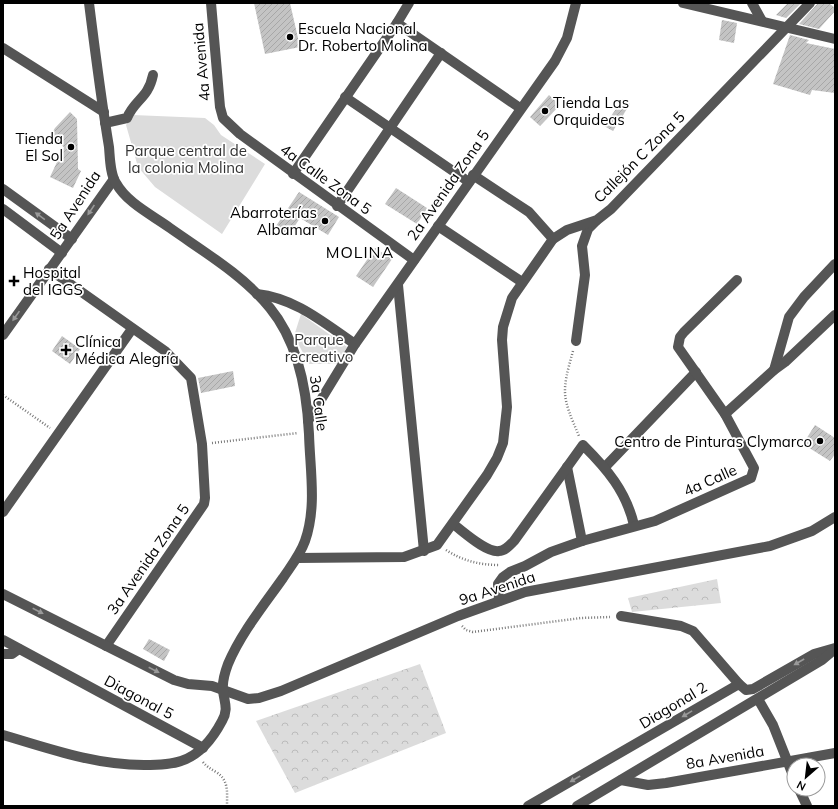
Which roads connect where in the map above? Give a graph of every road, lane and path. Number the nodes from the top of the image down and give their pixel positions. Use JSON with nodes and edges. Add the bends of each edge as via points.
{"nodes":[{"id":1,"x":89,"y":3,"type":"edge"},
{"id":2,"x":211,"y":3,"type":"edge"},
{"id":3,"x":409,"y":3,"type":"edge"},
{"id":4,"x":576,"y":3,"type":"edge"},
{"id":5,"x":683,"y":3,"type":"edge"},
{"id":6,"x":752,"y":3,"type":"edge"},
{"id":7,"x":810,"y":3,"type":"edge"},
{"id":8,"x":762,"y":21,"type":"junction"},
{"id":9,"x":397,"y":23,"type":"junction"},
{"id":10,"x":788,"y":26,"type":"junction"},
{"id":11,"x":835,"y":38,"type":"edge"},
{"id":12,"x":3,"y":48,"type":"edge"},
{"id":13,"x":441,"y":53,"type":"junction"},
{"id":14,"x":153,"y":75,"type":"dead end"},
{"id":15,"x":345,"y":97,"type":"junction"},
{"id":16,"x":520,"y":108,"type":"junction"},
{"id":17,"x":104,"y":112,"type":"junction"},
{"id":18,"x":223,"y":118,"type":"joint"},
{"id":19,"x":105,"y":123,"type":"junction"},
{"id":20,"x":390,"y":128,"type":"junction"},
{"id":21,"x":293,"y":174,"type":"junction"},
{"id":22,"x":114,"y":178,"type":"junction"},
{"id":23,"x":471,"y":179,"type":"junction"},
{"id":24,"x":3,"y":189,"type":"edge"},
{"id":25,"x":337,"y":206,"type":"junction"},
{"id":26,"x":3,"y":209,"type":"edge"},
{"id":27,"x":597,"y":220,"type":"junction"},
{"id":28,"x":438,"y":226,"type":"junction"},
{"id":29,"x":72,"y":239,"type":"junction"},
{"id":30,"x":552,"y":239,"type":"junction"},
{"id":31,"x":62,"y":253,"type":"junction"},
{"id":32,"x":414,"y":260,"type":"junction"},
{"id":33,"x":835,"y":264,"type":"edge"},
{"id":34,"x":49,"y":269,"type":"junction"},
{"id":35,"x":737,"y":280,"type":"dead end"},
{"id":36,"x":522,"y":282,"type":"junction"},
{"id":37,"x":398,"y":285,"type":"junction"},
{"id":38,"x":257,"y":294,"type":"junction"},
{"id":39,"x":835,"y":315,"type":"edge"},
{"id":40,"x":132,"y":328,"type":"junction"},
{"id":41,"x":3,"y":335,"type":"edge"},
{"id":42,"x":576,"y":341,"type":"joint"},
{"id":43,"x":355,"y":344,"type":"junction"},
{"id":44,"x":774,"y":370,"type":"junction"},
{"id":45,"x":696,"y":372,"type":"junction"},
{"id":46,"x":3,"y":395,"type":"edge"},
{"id":47,"x":725,"y":414,"type":"junction"},
{"id":48,"x":308,"y":421,"type":"junction"},
{"id":49,"x":308,"y":432,"type":"junction"},
{"id":50,"x":59,"y":434,"type":"junction"},
{"id":51,"x":202,"y":444,"type":"junction"},
{"id":52,"x":583,"y":446,"type":"junction"},
{"id":53,"x":567,"y":467,"type":"junction"},
{"id":54,"x":605,"y":467,"type":"junction"},
{"id":55,"x":3,"y":512,"type":"edge"},
{"id":56,"x":835,"y":517,"type":"edge"},
{"id":57,"x":453,"y":524,"type":"junction"},
{"id":58,"x":634,"y":525,"type":"junction"},
{"id":59,"x":582,"y":541,"type":"junction"},
{"id":60,"x":437,"y":545,"type":"junction"},
{"id":61,"x":424,"y":551,"type":"junction"},
{"id":62,"x":297,"y":558,"type":"junction"},
{"id":63,"x":506,"y":565,"type":"dead end"},
{"id":64,"x":3,"y":594,"type":"edge"},
{"id":65,"x":499,"y":601,"type":"junction"},
{"id":66,"x":458,"y":616,"type":"junction"},
{"id":67,"x":621,"y":616,"type":"joint"},
{"id":68,"x":3,"y":640,"type":"edge"},
{"id":69,"x":106,"y":646,"type":"junction"},
{"id":70,"x":835,"y":648,"type":"edge"},
{"id":71,"x":19,"y":649,"type":"junction"},
{"id":72,"x":3,"y":654,"type":"edge"},
{"id":73,"x":738,"y":684,"type":"junction"},
{"id":74,"x":223,"y":689,"type":"junction"},
{"id":75,"x":758,"y":699,"type":"junction"},
{"id":76,"x":3,"y":735,"type":"edge"},
{"id":77,"x":203,"y":748,"type":"junction"},
{"id":78,"x":835,"y":753,"type":"edge"},
{"id":79,"x":810,"y":757,"type":"edge"},
{"id":80,"x":786,"y":761,"type":"joint"},
{"id":81,"x":621,"y":780,"type":"junction"},
{"id":82,"x":227,"y":806,"type":"edge"},
{"id":83,"x":528,"y":806,"type":"edge"},
{"id":84,"x":577,"y":806,"type":"edge"}],
"edges":[{"from":1,"to":17,"type":"street","name":"5a Avenida"},
{"from":2,"to":18,"type":"street","name":"4a Avenida"},
{"from":3,"to":9,"type":"street"},
{"from":4,"to":16,"type":"street","name":"2a Avenida Zona 5","via":[[562,49]]},
{"from":5,"to":8,"type":"street"},
{"from":6,"to":8,"type":"street"},
{"from":7,"to":10,"type":"street","name":"Callejón C Zona 5"},
{"from":8,"to":10,"type":"street"},
{"from":9,"to":13,"type":"street"},
{"from":9,"to":15,"type":"street"},
{"from":10,"to":11,"type":"street"},
{"from":10,"to":27,"type":"street","name":"Callejón C Zona 5","via":[[612,209]]},
{"from":12,"to":17,"type":"street"},
{"from":13,"to":16,"type":"street"},
{"from":13,"to":20,"type":"street"},
{"from":14,"to":19,"type":"street","via":[[146,94],[126,118]]},
{"from":15,"to":20,"type":"street"},
{"from":15,"to":21,"type":"street"},
{"from":16,"to":23,"type":"street","name":"2a Avenida Zona 5"},
{"from":17,"to":19,"type":"street","name":"5a Avenida"},
{"from":18,"to":21,"type":"street","name":"4a Calle Zona 5"},
{"from":19,"to":22,"type":"street","name":"5a Avenida"},
{"from":20,"to":23,"type":"street"},
{"from":20,"to":25,"type":"street"},
{"from":21,"to":25,"type":"street","name":"4a Calle Zona 5"},
{"from":22,"to":29,"type":"street","name":"5a Avenida","one_way":true},
{"from":22,"to":38,"type":"street","name":"3a Calle","via":[[132,201],[208,255]]},
{"from":23,"to":28,"type":"street","name":"2a Avenida Zona 5"},
{"from":23,"to":30,"type":"street","via":[[529,212]]},
{"from":29,"to":24,"type":"street","one_way":true},
{"from":25,"to":32,"type":"street","name":"4a Calle Zona 5"},
{"from":26,"to":31,"type":"street"},
{"from":27,"to":30,"type":"street","name":"Callejón C Zona 5","via":[[567,230]]},
{"from":27,"to":42,"type":"street","via":[[588,229],[582,246],[585,275]]},
{"from":28,"to":32,"type":"street","name":"2a Avenida Zona 5"},
{"from":28,"to":36,"type":"street"},
{"from":29,"to":31,"type":"street","name":"5a Avenida"},
{"from":30,"to":36,"type":"street","name":"Callejón C Zona 5"},
{"from":31,"to":34,"type":"street","name":"5a Avenida"},
{"from":32,"to":37,"type":"street","name":"2a Avenida Zona 5"},
{"from":33,"to":44,"type":"street","via":[[789,317]]},
{"from":34,"to":40,"type":"street","name":"3a Avenida Zona 5"},
{"from":34,"to":41,"type":"street","name":"5a Avenida","one_way":true},
{"from":35,"to":45,"type":"street","name":"4a Calle","via":[[680,336],[678,347]]},
{"from":36,"to":57,"type":"street","name":"Callejón C Zona 5","via":[[512,298],[503,326],[507,406],[503,443],[487,475]]},
{"from":37,"to":43,"type":"street","name":"2a Avenida Zona 5"},
{"from":37,"to":61,"type":"street"},
{"from":38,"to":43,"type":"street","via":[[273,296],[299,306]]},
{"from":38,"to":48,"type":"street","name":"3a Calle","via":[[272,309],[293,349],[306,399]]},
{"from":39,"to":44,"type":"street"},
{"from":40,"to":50,"type":"street"},
{"from":40,"to":51,"type":"street","name":"3a Avenida Zona 5","via":[[165,351],[191,378]]},
{"from":42,"to":52,"type":"path","via":[[565,379],[564,397]]},
{"from":43,"to":48,"type":"street","name":"2a Avenida Zona 5"},
{"from":44,"to":47,"type":"street"},
{"from":45,"to":47,"type":"street","name":"4a Calle"},
{"from":45,"to":54,"type":"street"},
{"from":46,"to":50,"type":"path"},
{"from":47,"to":58,"type":"street","name":"4a Calle","via":[[754,468],[751,478],[654,521]]},
{"from":48,"to":49,"type":"street","name":"3a Calle"},
{"from":49,"to":51,"type":"path"},
{"from":49,"to":62,"type":"street","name":"3a Calle","via":[[312,503],[310,525]]},
{"from":50,"to":55,"type":"street"},
{"from":51,"to":69,"type":"street","name":"3a Avenida Zona 5","via":[[204,504]]},
{"from":52,"to":53,"type":"street"},
{"from":52,"to":54,"type":"street"},
{"from":53,"to":57,"type":"street","via":[[514,541],[504,550],[493,551],[486,548]]},
{"from":53,"to":59,"type":"street"},
{"from":54,"to":58,"type":"street","via":[[625,500]]},
{"from":56,"to":65,"type":"street","name":"9a Avenida","via":[[812,531],[770,546],[525,592]]},
{"from":57,"to":60,"type":"street","name":"Callejón C Zona 5"},
{"from":58,"to":59,"type":"street","name":"4a Calle"},
{"from":59,"to":65,"type":"street","name":"4a Calle","via":[[551,552],[503,577],[498,584]]},
{"from":60,"to":61,"type":"street","name":"Callejón C Zona 5"},
{"from":60,"to":63,"type":"path","via":[[472,562]]},
{"from":61,"to":62,"type":"street","name":"Callejón C Zona 5","via":[[404,557]]},
{"from":62,"to":74,"type":"street","name":"3a Calle","via":[[244,634],[223,678]]},
{"from":64,"to":69,"type":"street","name":"9a Avenida","one_way":true},
{"from":65,"to":66,"type":"street","name":"9a Avenida"},
{"from":66,"to":67,"type":"path","via":[[463,628],[473,632],[581,618]]},
{"from":66,"to":74,"type":"street","name":"9a Avenida","via":[[259,698],[248,699]]},
{"from":67,"to":73,"type":"street","via":[[681,626],[692,631]]},
{"from":68,"to":71,"type":"street","name":"Diagonal 5"},
{"from":69,"to":74,"type":"street","name":"9a Avenida","one_way":true,"via":[[174,680]]},
{"from":70,"to":73,"type":"street","one_way":true,"via":[[814,654],[753,689],[746,690]]},
{"from":70,"to":75,"type":"street","via":[[822,660]]},
{"from":71,"to":72,"type":"street","via":[[12,654]]},
{"from":71,"to":77,"type":"street","name":"Diagonal 5"},
{"from":73,"to":83,"type":"street","name":"Diagonal 2","one_way":true},
{"from":74,"to":77,"type":"street","via":[[227,704],[226,712],[217,731]]},
{"from":75,"to":80,"type":"street","via":[[773,725]]},
{"from":75,"to":81,"type":"street"},
{"from":76,"to":77,"type":"street","via":[[70,755],[123,765],[169,764],[182,761]]},
{"from":77,"to":82,"type":"path","via":[[202,761],[223,776],[226,782]]},
{"from":78,"to":79,"type":"street","name":"8a Avenida"},
{"from":80,"to":81,"type":"street","name":"8a Avenida","via":[[666,784],[648,785]]},
{"from":81,"to":84,"type":"street"}]}
